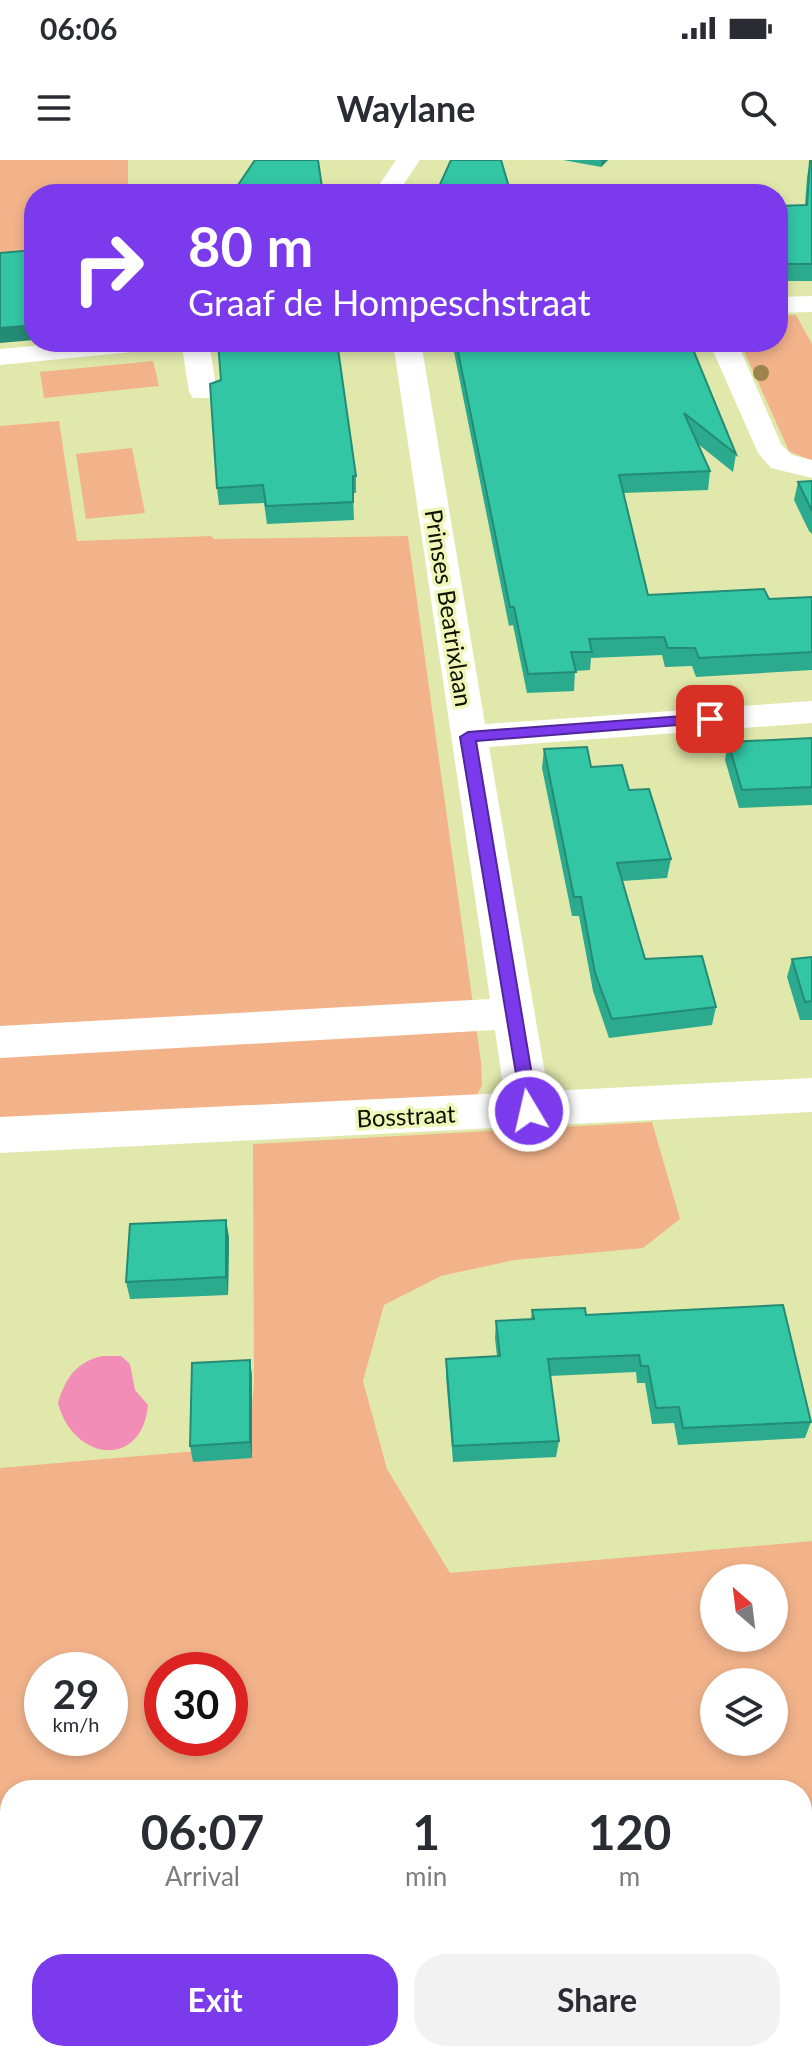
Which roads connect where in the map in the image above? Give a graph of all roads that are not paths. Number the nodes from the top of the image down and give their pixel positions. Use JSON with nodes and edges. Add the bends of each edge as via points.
{"nodes":[{"id":1,"x":408,"y":160,"type":"edge"},
{"id":2,"x":392,"y":184,"type":"edge"},
{"id":3,"x":812,"y":304,"type":"edge"},
{"id":4,"x":788,"y":305,"type":"edge"},
{"id":5,"x":57,"y":352,"type":"edge"},
{"id":6,"x":197,"y":352,"type":"edge"},
{"id":7,"x":409,"y":352,"type":"edge"},
{"id":8,"x":727,"y":352,"type":"edge"},
{"id":9,"x":0,"y":357,"type":"edge"},
{"id":10,"x":203,"y":392,"type":"dead end"},
{"id":11,"x":812,"y":469,"type":"edge"},
{"id":12,"x":812,"y":712,"type":"edge"},
{"id":13,"x":468,"y":737,"type":"junction"},
{"id":14,"x":513,"y":1013,"type":"junction"},
{"id":15,"x":0,"y":1042,"type":"edge"},
{"id":16,"x":812,"y":1095,"type":"edge"},
{"id":17,"x":529,"y":1111,"type":"junction"},
{"id":18,"x":0,"y":1135,"type":"edge"}],
"edges":[{"from":1,"to":2,"type":"street"},
{"from":3,"to":4,"type":"street"},
{"from":5,"to":9,"type":"street"},
{"from":6,"to":10,"type":"street"},
{"from":7,"to":13,"type":"street","name":"Prinses Beatrixlaan"},
{"from":8,"to":11,"type":"street","via":[[768,447],[782,462]]},
{"from":12,"to":13,"type":"street"},
{"from":13,"to":14,"type":"street","name":"Prinses Beatrixlaan"},
{"from":14,"to":15,"type":"street"},
{"from":14,"to":17,"type":"street","name":"Prinses Beatrixlaan"},
{"from":16,"to":17,"type":"street","name":"Bosstraat"},
{"from":17,"to":18,"type":"street","name":"Bosstraat"}]}
